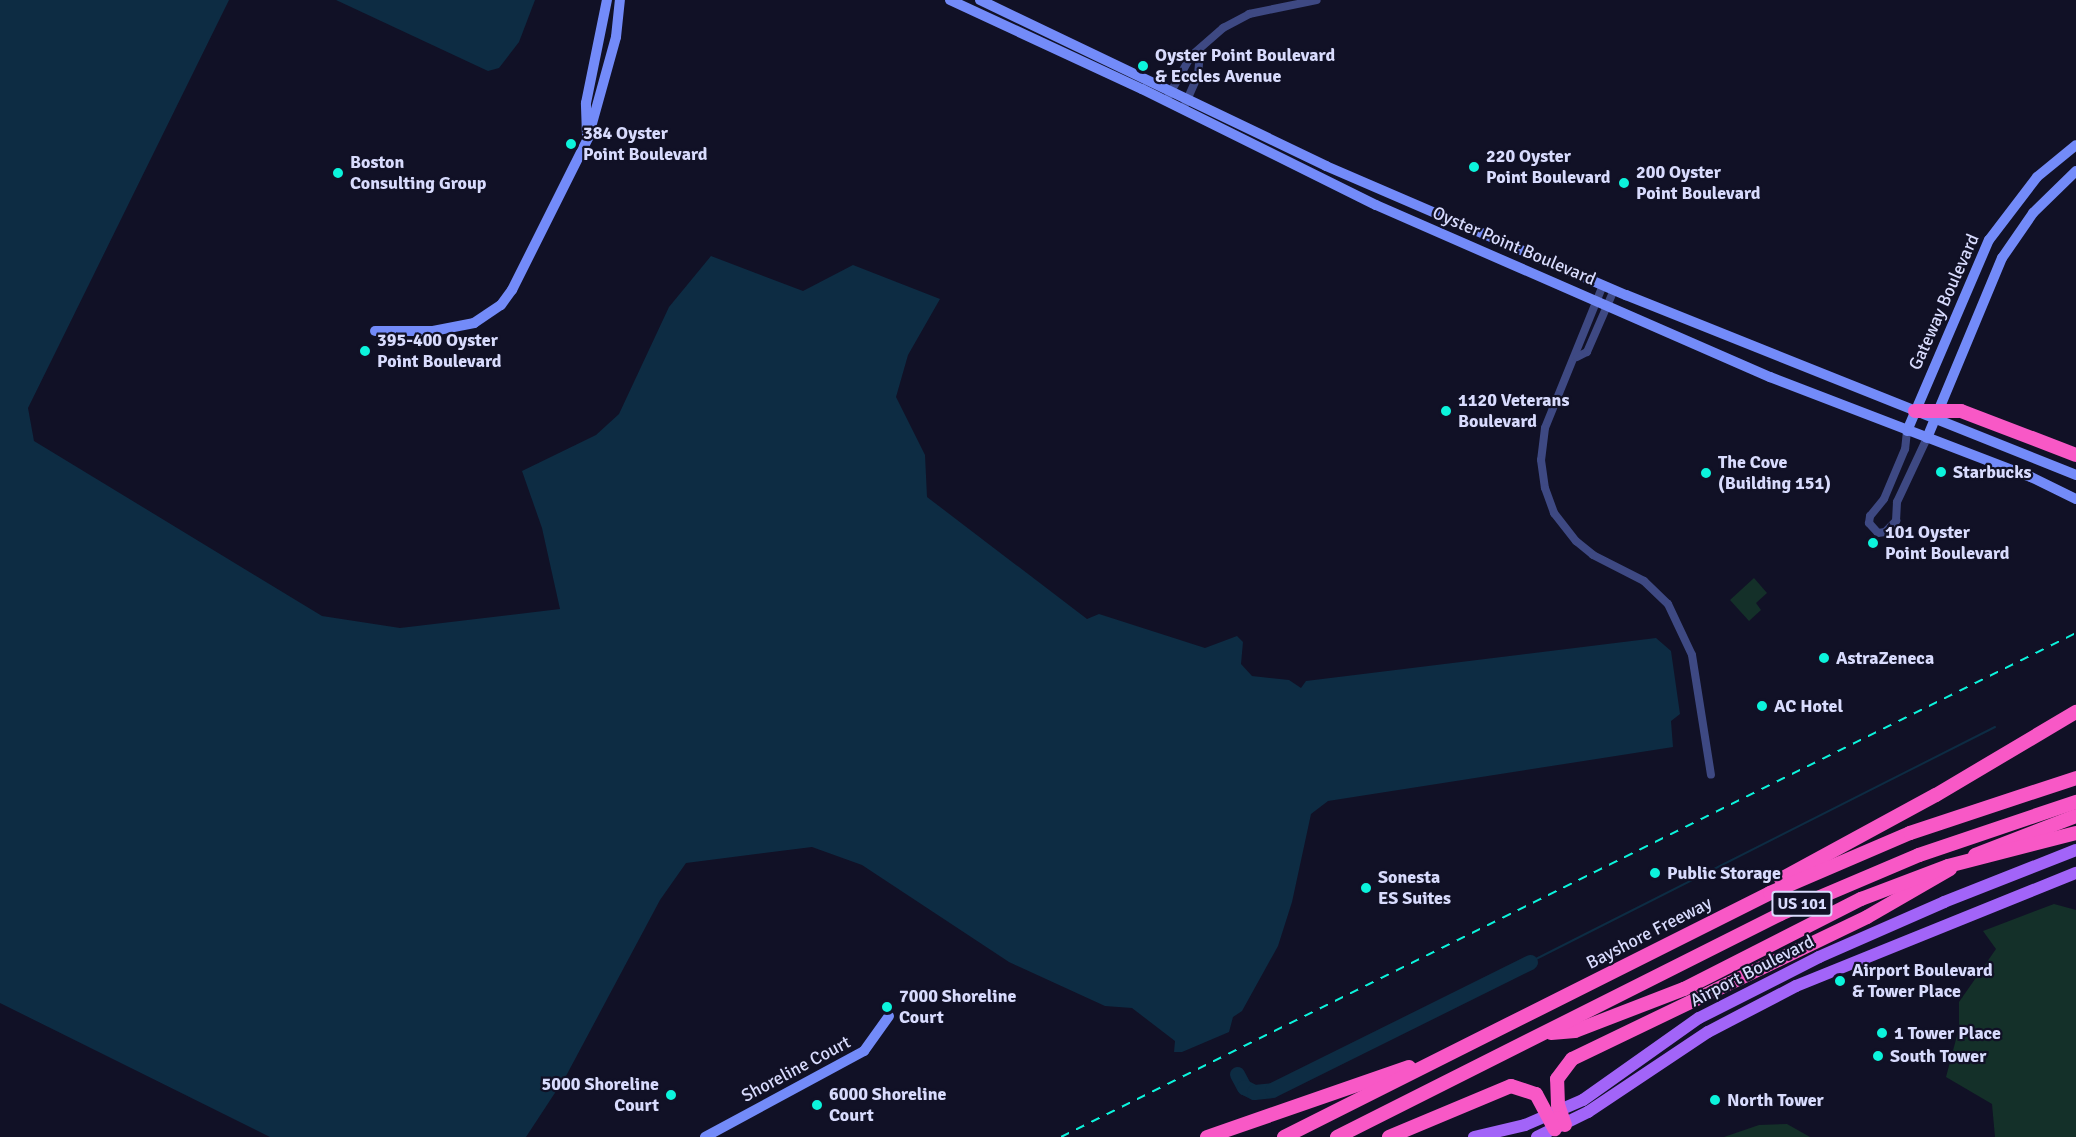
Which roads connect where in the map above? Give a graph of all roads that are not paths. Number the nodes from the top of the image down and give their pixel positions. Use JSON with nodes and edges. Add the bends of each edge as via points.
{"nodes":[{"id":1,"x":607,"y":0,"type":"edge"},
{"id":2,"x":620,"y":0,"type":"edge"},
{"id":3,"x":950,"y":0,"type":"edge"},
{"id":4,"x":980,"y":0,"type":"edge"},
{"id":5,"x":1317,"y":0,"type":"edge"},
{"id":6,"x":606,"y":14,"type":"junction"},
{"id":7,"x":619,"y":15,"type":"junction"},
{"id":8,"x":1200,"y":51,"type":"junction"},
{"id":9,"x":1172,"y":90,"type":"junction"},
{"id":10,"x":1188,"y":98,"type":"junction"},
{"id":11,"x":1166,"y":101,"type":"junction"},
{"id":12,"x":1183,"y":109,"type":"junction"},
{"id":13,"x":588,"y":138,"type":"junction"},
{"id":14,"x":2076,"y":145,"type":"edge"},
{"id":15,"x":2076,"y":171,"type":"edge"},
{"id":16,"x":1609,"y":287,"type":"junction"},
{"id":17,"x":1603,"y":302,"type":"junction"},
{"id":18,"x":375,"y":331,"type":"dead end"},
{"id":19,"x":1577,"y":357,"type":"junction"},
{"id":20,"x":1915,"y":411,"type":"junction"},
{"id":21,"x":1936,"y":415,"type":"junction"},
{"id":22,"x":1907,"y":431,"type":"junction"},
{"id":23,"x":1927,"y":438,"type":"junction"},
{"id":24,"x":2076,"y":455,"type":"edge"},
{"id":25,"x":2076,"y":475,"type":"edge"},
{"id":26,"x":1884,"y":499,"type":"junction"},
{"id":27,"x":2076,"y":499,"type":"edge"},
{"id":28,"x":1897,"y":502,"type":"junction"},
{"id":29,"x":2076,"y":712,"type":"edge"},
{"id":30,"x":1711,"y":774,"type":"dead end"},
{"id":31,"x":2076,"y":778,"type":"edge"},
{"id":32,"x":2076,"y":802,"type":"edge"},
{"id":33,"x":2076,"y":816,"type":"edge"},
{"id":34,"x":2076,"y":833,"type":"edge"},
{"id":35,"x":2076,"y":850,"type":"edge"},
{"id":36,"x":2076,"y":873,"type":"edge"},
{"id":37,"x":1603,"y":977,"type":"junction"},
{"id":38,"x":889,"y":1016,"type":"dead end"},
{"id":39,"x":1541,"y":1034,"type":"junction"},
{"id":40,"x":1451,"y":1053,"type":"junction"},
{"id":41,"x":1557,"y":1120,"type":"junction"},
{"id":42,"x":705,"y":1137,"type":"edge"},
{"id":43,"x":1207,"y":1137,"type":"edge"},
{"id":44,"x":1284,"y":1137,"type":"edge"},
{"id":45,"x":1337,"y":1137,"type":"edge"},
{"id":46,"x":1389,"y":1137,"type":"edge"},
{"id":47,"x":1474,"y":1137,"type":"edge"},
{"id":48,"x":1537,"y":1137,"type":"edge"}],
"edges":[{"from":1,"to":6,"type":"street"},
{"from":2,"to":7,"type":"street"},
{"from":3,"to":11,"type":"street","name":"Oyster Point Boulevard"},
{"from":4,"to":9,"type":"street","name":"Oyster Point Boulevard"},
{"from":5,"to":8,"type":"street","via":[[1250,14],[1209,37]]},
{"from":6,"to":7,"type":"street"},
{"from":6,"to":13,"type":"street","via":[[586,103]]},
{"from":7,"to":13,"type":"street"},
{"from":8,"to":9,"type":"street","via":[[1191,56]]},
{"from":8,"to":10,"type":"street","via":[[1198,75]]},
{"from":9,"to":10,"type":"street","name":"Oyster Point Boulevard"},
{"from":9,"to":11,"type":"street"},
{"from":10,"to":12,"type":"street"},
{"from":10,"to":16,"type":"street","name":"Oyster Point Boulevard","via":[[1316,161]]},
{"from":11,"to":12,"type":"street","name":"Oyster Point Boulevard"},
{"from":12,"to":17,"type":"street","name":"Oyster Point Boulevard","via":[[1347,192]]},
{"from":13,"to":18,"type":"street","via":[[528,262],[501,305],[474,323],[456,328]]},
{"from":14,"to":20,"type":"street","name":"Gateway Boulevard","via":[[2037,177],[1989,240]]},
{"from":15,"to":21,"type":"street","name":"Gateway Boulevard","via":[[2032,213],[2002,258]]},
{"from":16,"to":17,"type":"street"},
{"from":16,"to":20,"type":"street","name":"Oyster Point Boulevard"},
{"from":17,"to":19,"type":"street","via":[[1577,346]]},
{"from":17,"to":19,"type":"street","via":[[1587,352]]},
{"from":17,"to":22,"type":"street","name":"Oyster Point Boulevard","via":[[1770,377]]},
{"from":19,"to":30,"type":"street","via":[[1545,428],[1541,460],[1545,488],[1554,513],[1576,541],[1593,555],[1644,581],[1668,604],[1692,655]]},
{"from":20,"to":21,"type":"highway"},
{"from":20,"to":22,"type":"street","name":"Gateway Boulevard"},
{"from":21,"to":23,"type":"street","name":"Gateway Boulevard"},
{"from":21,"to":24,"type":"highway","via":[[1961,411]]},
{"from":21,"to":25,"type":"street"},
{"from":22,"to":23,"type":"street","name":"Oyster Point Boulevard"},
{"from":22,"to":26,"type":"street","via":[[1905,449]]},
{"from":23,"to":27,"type":"street","name":"Oyster Point Boulevard","via":[[2031,477]]},
{"from":23,"to":28,"type":"street"},
{"from":26,"to":28,"type":"street"},
{"from":26,"to":28,"type":"street","via":[[1870,516],[1869,523],[1878,532],[1885,532],[1896,521]]},
{"from":29,"to":37,"type":"highway","via":[[1936,795]]},
{"from":31,"to":37,"type":"highway","name":"Bayshore Freeway","number":"US 101","via":[[1867,850],[1770,893]]},
{"from":32,"to":39,"type":"highway","number":"US 101","via":[[1945,845],[1812,899]]},
{"from":33,"to":41,"type":"highway","via":[[1965,860],[1867,917],[1572,1059],[1557,1079]]},
{"from":34,"to":39,"type":"highway","bridge":true,"via":[[1948,866],[1861,899],[1673,994],[1575,1031]]},
{"from":35,"to":41,"type":"main road","name":"Airport Boulevard","via":[[1879,929],[1758,987],[1699,1018]]},
{"from":36,"to":41,"type":"main road","name":"Airport Boulevard","via":[[1796,986]]},
{"from":37,"to":40,"type":"highway","name":"Bayshore Freeway","number":"US 101"},
{"from":38,"to":42,"type":"street","name":"Shoreline Court","via":[[864,1051]]},
{"from":39,"to":45,"type":"highway","number":"US 101"},
{"from":40,"to":43,"type":"highway"},
{"from":40,"to":44,"type":"highway","name":"Bayshore Freeway","number":"US 101"},
{"from":41,"to":46,"type":"highway","via":[[1536,1094],[1511,1086]]},
{"from":41,"to":47,"type":"main road"},
{"from":41,"to":48,"type":"main road"}]}
